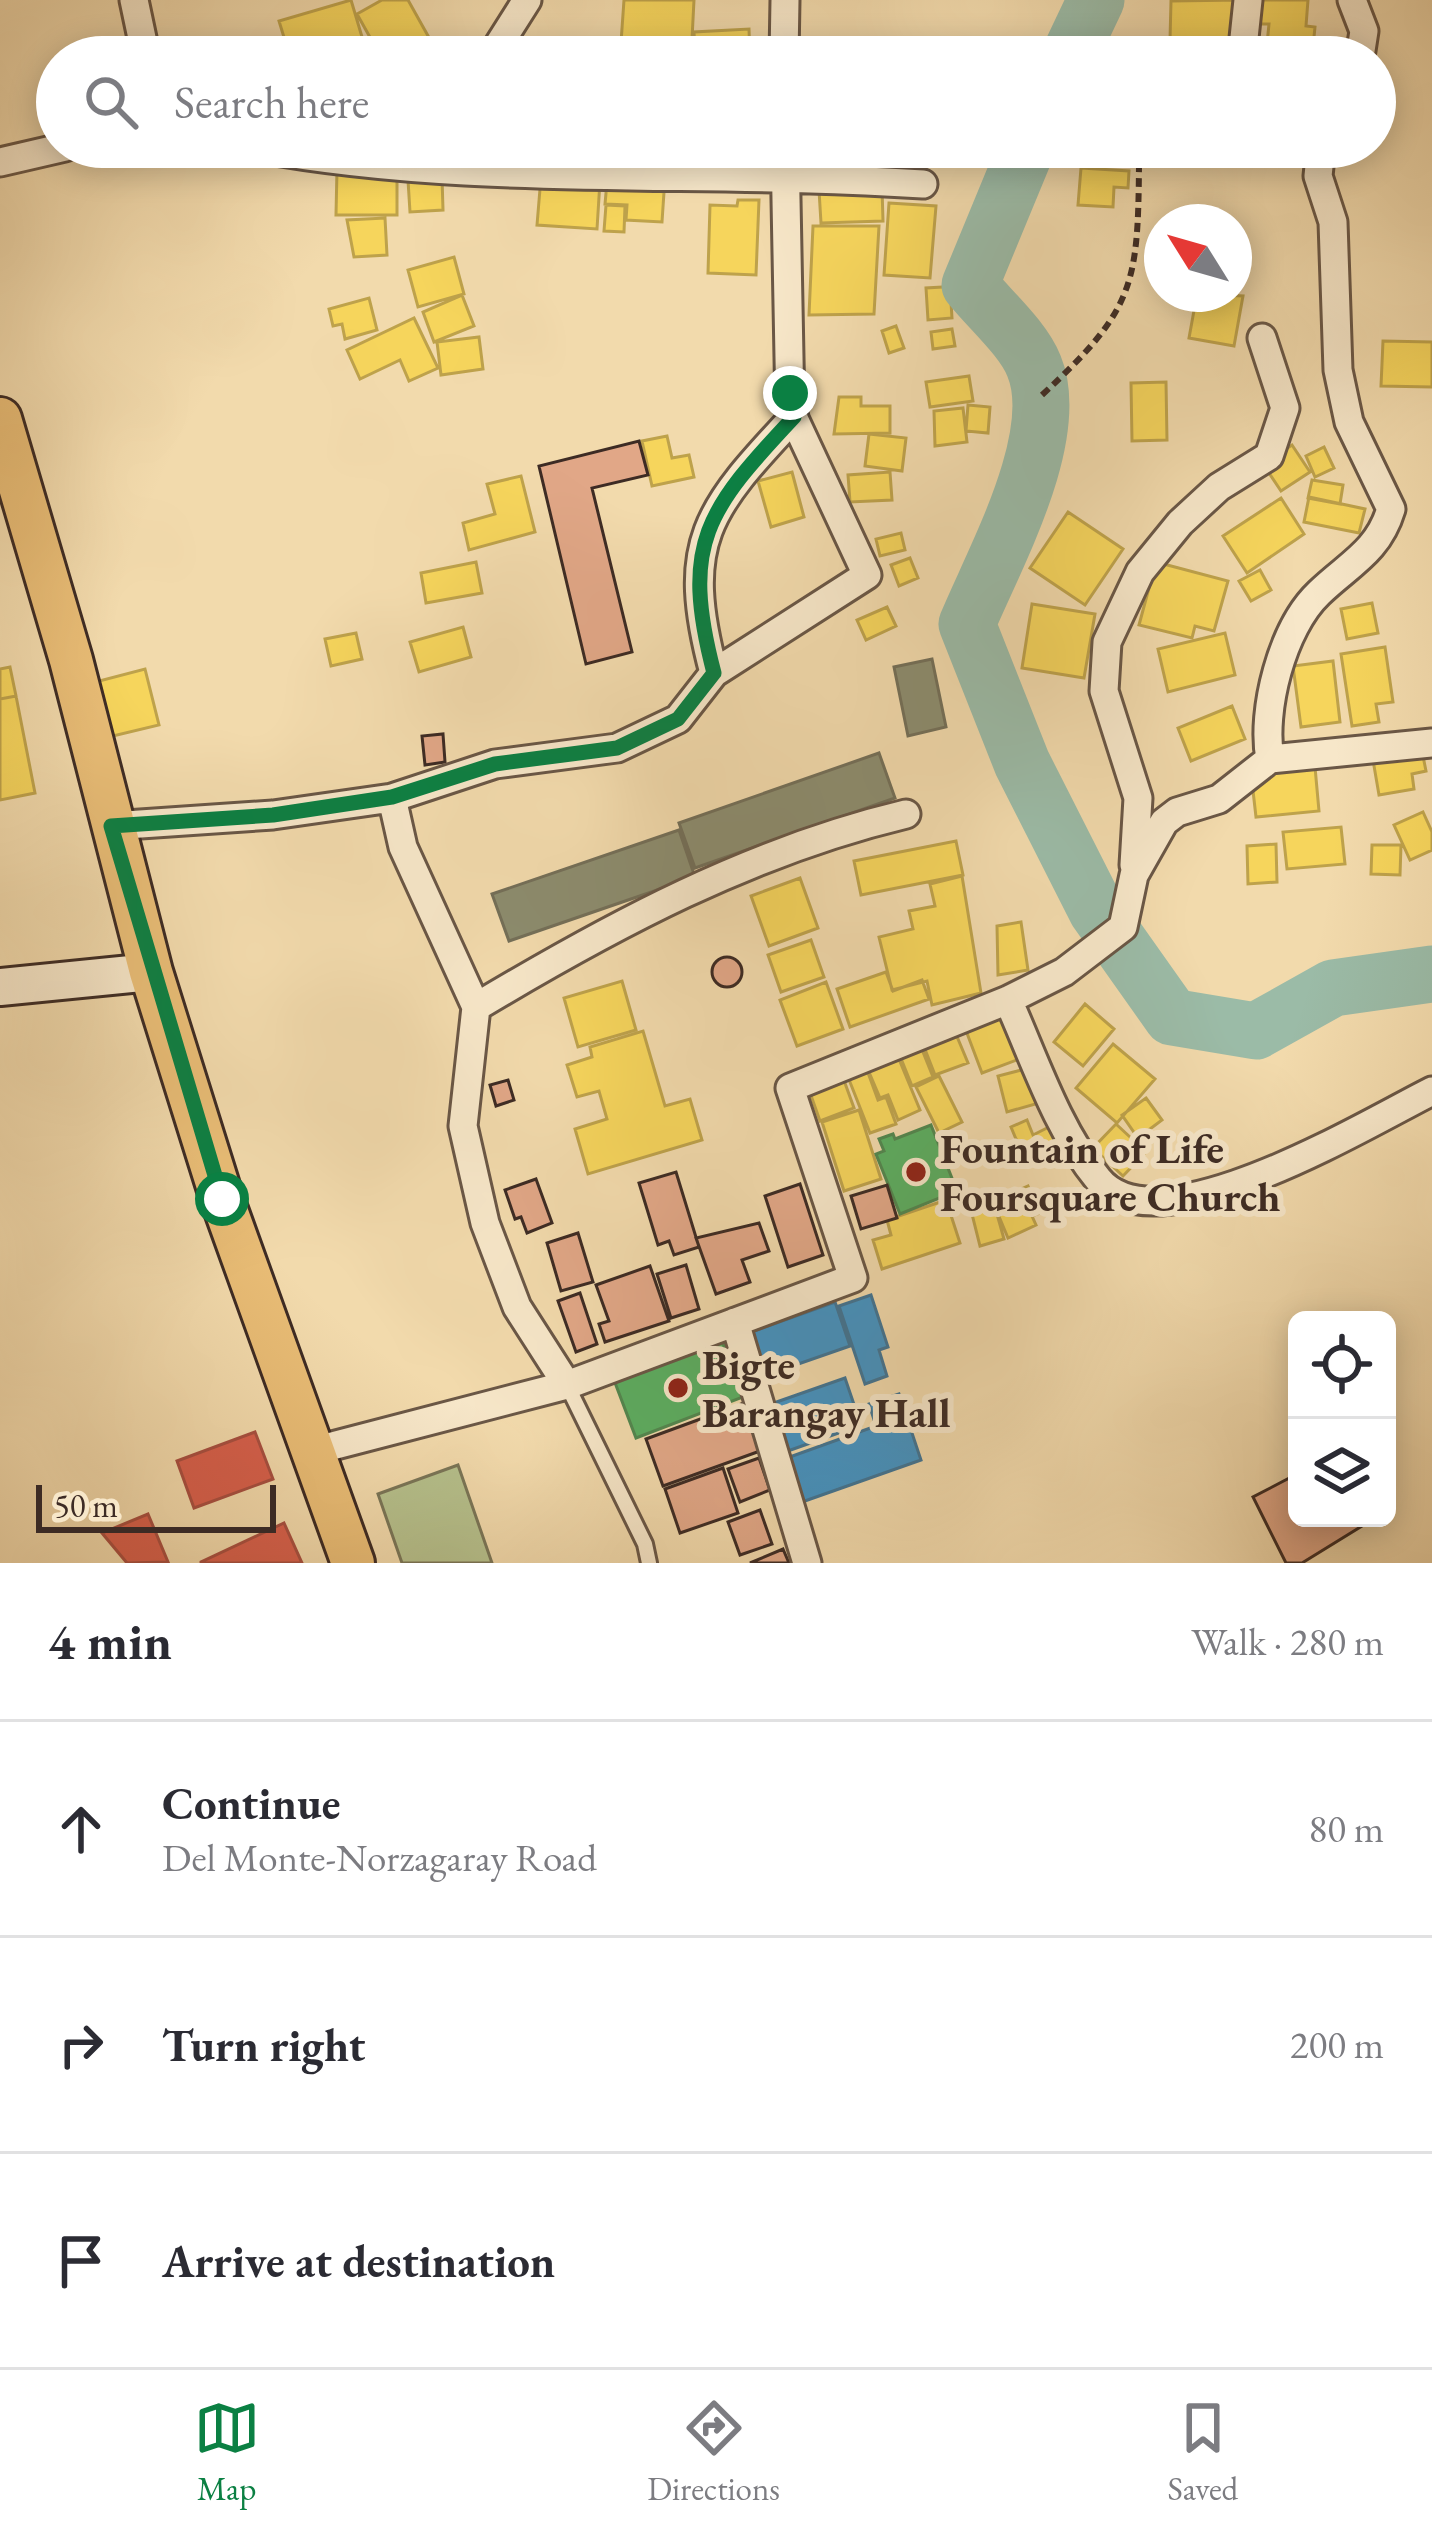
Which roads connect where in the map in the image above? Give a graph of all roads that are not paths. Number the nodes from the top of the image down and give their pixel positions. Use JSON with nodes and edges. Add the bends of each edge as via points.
{"nodes":[{"id":1,"x":134,"y":0,"type":"edge"},
{"id":2,"x":527,"y":0,"type":"edge"},
{"id":3,"x":785,"y":0,"type":"edge"},
{"id":4,"x":1248,"y":0,"type":"edge"},
{"id":5,"x":1352,"y":0,"type":"edge"},
{"id":6,"x":142,"y":36,"type":"edge"},
{"id":7,"x":504,"y":36,"type":"edge"},
{"id":8,"x":784,"y":36,"type":"edge"},
{"id":9,"x":1244,"y":36,"type":"edge"},
{"id":10,"x":1363,"y":36,"type":"edge"},
{"id":11,"x":36,"y":154,"type":"edge"},
{"id":12,"x":0,"y":162,"type":"edge"},
{"id":13,"x":456,"y":168,"type":"edge"},
{"id":14,"x":785,"y":168,"type":"edge"},
{"id":15,"x":1319,"y":168,"type":"edge"},
{"id":16,"x":785,"y":176,"type":"junction"},
{"id":17,"x":923,"y":184,"type":"dead end"},
{"id":18,"x":1262,"y":338,"type":"dead end"},
{"id":19,"x":794,"y":417,"type":"junction"},
{"id":20,"x":0,"y":419,"type":"edge"},
{"id":21,"x":714,"y":673,"type":"junction"},
{"id":22,"x":1432,"y":742,"type":"edge"},
{"id":23,"x":1270,"y":760,"type":"junction"},
{"id":24,"x":392,"y":797,"type":"junction"},
{"id":25,"x":906,"y":814,"type":"dead end"},
{"id":26,"x":111,"y":826,"type":"junction"},
{"id":27,"x":1133,"y":875,"type":"junction"},
{"id":28,"x":151,"y":972,"type":"junction"},
{"id":29,"x":0,"y":987,"type":"edge"},
{"id":30,"x":1008,"y":1000,"type":"junction"},
{"id":31,"x":476,"y":1006,"type":"junction"},
{"id":32,"x":1429,"y":1097,"type":"edge"},
{"id":33,"x":735,"y":1322,"type":"junction"},
{"id":34,"x":567,"y":1385,"type":"junction"},
{"id":35,"x":309,"y":1452,"type":"junction"},
{"id":36,"x":353,"y":1563,"type":"edge"},
{"id":37,"x":649,"y":1563,"type":"edge"},
{"id":38,"x":807,"y":1563,"type":"edge"}],
"edges":[{"from":1,"to":6,"type":"street"},
{"from":2,"to":7,"type":"street"},
{"from":3,"to":8,"type":"street"},
{"from":4,"to":9,"type":"street"},
{"from":5,"to":10,"type":"street"},
{"from":11,"to":12,"type":"street"},
{"from":13,"to":16,"type":"street"},
{"from":14,"to":16,"type":"street"},
{"from":15,"to":23,"type":"street","via":[[1333,222],[1338,370],[1349,422],[1390,509],[1370,552],[1300,613],[1264,729]]},
{"from":16,"to":17,"type":"street"},
{"from":16,"to":19,"type":"street"},
{"from":18,"to":27,"type":"street","via":[[1285,408],[1269,456],[1180,523],[1140,572],[1107,642],[1103,691],[1138,797]]},
{"from":19,"to":21,"type":"street","via":[[733,481],[705,530],[699,616]]},
{"from":19,"to":21,"type":"street","via":[[867,575]]},
{"from":20,"to":26,"type":"main road"},
{"from":21,"to":24,"type":"street","via":[[678,719],[617,748],[495,764]]},
{"from":22,"to":23,"type":"street"},
{"from":23,"to":27,"type":"street","via":[[1219,799],[1164,822]]},
{"from":24,"to":26,"type":"street"},
{"from":24,"to":31,"type":"street","via":[[403,847]]},
{"from":25,"to":31,"type":"street","via":[[839,830],[634,915]]},
{"from":26,"to":28,"type":"main road"},
{"from":27,"to":30,"type":"street","via":[[1123,927],[1064,972]]},
{"from":28,"to":29,"type":"street"},
{"from":28,"to":35,"type":"main road"},
{"from":30,"to":32,"type":"street","via":[[1066,1127],[1099,1182],[1124,1200],[1155,1205],[1252,1179]]},
{"from":30,"to":33,"type":"street","via":[[790,1088],[853,1278]]},
{"from":31,"to":34,"type":"street","via":[[463,1126],[485,1223],[517,1307]]},
{"from":33,"to":34,"type":"street"},
{"from":33,"to":38,"type":"street"},
{"from":34,"to":35,"type":"street"},
{"from":34,"to":37,"type":"lane"},
{"from":35,"to":36,"type":"main road"}]}
